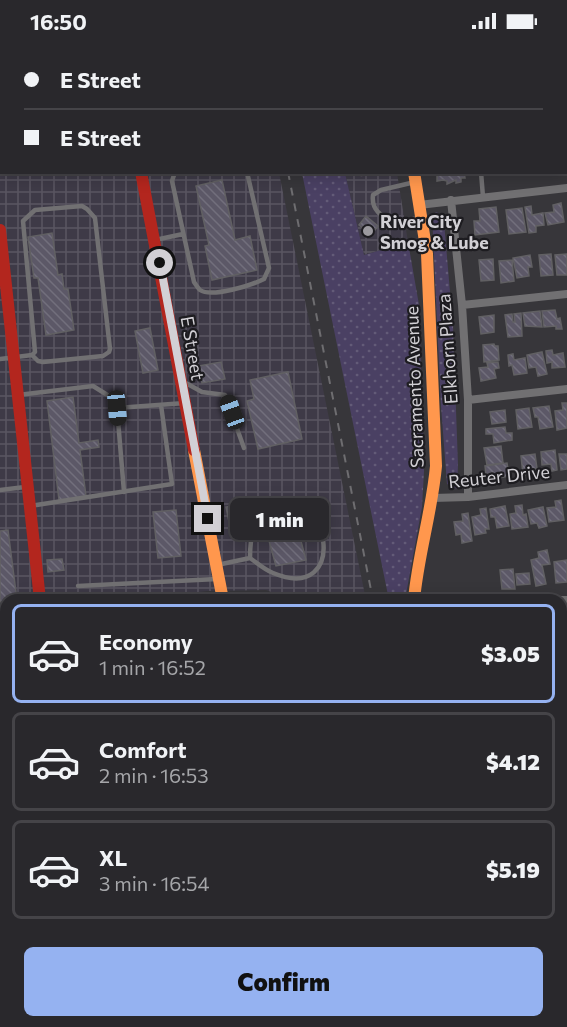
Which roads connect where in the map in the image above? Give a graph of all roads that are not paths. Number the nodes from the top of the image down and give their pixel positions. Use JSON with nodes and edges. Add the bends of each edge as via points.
{"nodes":[{"id":1,"x":141,"y":174,"type":"edge"},
{"id":2,"x":174,"y":174,"type":"edge"},
{"id":3,"x":247,"y":174,"type":"edge"},
{"id":4,"x":481,"y":174,"type":"edge"},
{"id":5,"x":415,"y":177,"type":"edge"},
{"id":6,"x":567,"y":188,"type":"edge"},
{"id":7,"x":483,"y":197,"type":"junction"},
{"id":8,"x":450,"y":200,"type":"junction"},
{"id":9,"x":420,"y":212,"type":"junction"},
{"id":10,"x":0,"y":230,"type":"edge"},
{"id":11,"x":183,"y":234,"type":"junction"},
{"id":12,"x":155,"y":240,"type":"junction"},
{"id":13,"x":567,"y":294,"type":"edge"},
{"id":14,"x":462,"y":305,"type":"junction"},
{"id":15,"x":32,"y":355,"type":"junction"},
{"id":16,"x":14,"y":357,"type":"junction"},
{"id":17,"x":0,"y":359,"type":"edge"},
{"id":18,"x":181,"y":381,"type":"junction"},
{"id":19,"x":567,"y":389,"type":"edge"},
{"id":20,"x":18,"y":395,"type":"junction"},
{"id":21,"x":468,"y":400,"type":"junction"},
{"id":22,"x":185,"y":403,"type":"junction"},
{"id":23,"x":161,"y":405,"type":"junction"},
{"id":24,"x":117,"y":408,"type":"junction"},
{"id":25,"x":244,"y":448,"type":"dead end"},
{"id":26,"x":567,"y":486,"type":"edge"},
{"id":27,"x":28,"y":487,"type":"junction"},
{"id":28,"x":0,"y":490,"type":"edge"},
{"id":29,"x":124,"y":492,"type":"junction"},
{"id":30,"x":468,"y":497,"type":"junction"},
{"id":31,"x":433,"y":498,"type":"junction"},
{"id":32,"x":30,"y":506,"type":"junction"},
{"id":33,"x":250,"y":558,"type":"junction"},
{"id":34,"x":217,"y":565,"type":"junction"},
{"id":35,"x":219,"y":579,"type":"junction"},
{"id":36,"x":78,"y":586,"type":"dead end"},
{"id":37,"x":39,"y":594,"type":"edge"},
{"id":38,"x":222,"y":594,"type":"edge"},
{"id":39,"x":414,"y":594,"type":"edge"}],
"edges":[{"from":1,"to":12,"type":"street","name":"E Street"},
{"from":2,"to":11,"type":"lane","via":[[172,181]]},
{"from":3,"to":11,"type":"lane","via":[[269,268],[264,279],[254,285],[212,293],[201,290],[194,282]]},
{"from":4,"to":7,"type":"lane"},
{"from":5,"to":9,"type":"street","name":"Sacramento Avenue"},
{"from":5,"to":9,"type":"lane","via":[[381,190],[372,203],[394,222]]},
{"from":6,"to":7,"type":"street"},
{"from":7,"to":8,"type":"street"},
{"from":8,"to":9,"type":"street"},
{"from":8,"to":14,"type":"street","name":"Elkhorn Plaza"},
{"from":9,"to":31,"type":"street","name":"Sacramento Avenue","via":[[430,310],[435,423]]},
{"from":10,"to":16,"type":"street"},
{"from":11,"to":12,"type":"lane"},
{"from":12,"to":18,"type":"street","name":"E Street"},
{"from":13,"to":14,"type":"street"},
{"from":14,"to":21,"type":"street","name":"Elkhorn Plaza"},
{"from":15,"to":15,"type":"lane","via":[[23,221],[35,210],[82,206],[94,218],[109,352],[103,356],[43,362]]},
{"from":15,"to":16,"type":"lane"},
{"from":16,"to":17,"type":"lane"},
{"from":16,"to":20,"type":"street"},
{"from":18,"to":22,"type":"street","name":"E Street"},
{"from":18,"to":25,"type":"lane","via":[[202,392],[225,395]]},
{"from":19,"to":21,"type":"street"},
{"from":20,"to":24,"type":"lane","via":[[93,386],[110,396]]},
{"from":20,"to":27,"type":"street"},
{"from":21,"to":30,"type":"street","name":"Elkhorn Plaza"},
{"from":22,"to":23,"type":"lane"},
{"from":22,"to":34,"type":"street","name":"E Street"},
{"from":23,"to":24,"type":"lane"},
{"from":23,"to":29,"type":"lane","via":[[172,484]]},
{"from":24,"to":29,"type":"lane"},
{"from":26,"to":30,"type":"street","name":"Reuter Drive"},
{"from":27,"to":28,"type":"lane"},
{"from":27,"to":32,"type":"street"},
{"from":29,"to":32,"type":"lane"},
{"from":30,"to":31,"type":"street","name":"Reuter Drive"},
{"from":31,"to":39,"type":"street","name":"Sacramento Avenue"},
{"from":32,"to":37,"type":"street"},
{"from":33,"to":33,"type":"lane","via":[[272,573],[300,580],[310,577],[322,560],[317,520],[297,503],[281,502],[267,509],[250,538]]},
{"from":33,"to":34,"type":"lane"},
{"from":34,"to":35,"type":"street","name":"E Street"},
{"from":35,"to":36,"type":"lane"},
{"from":35,"to":38,"type":"street","name":"E Street"}]}
